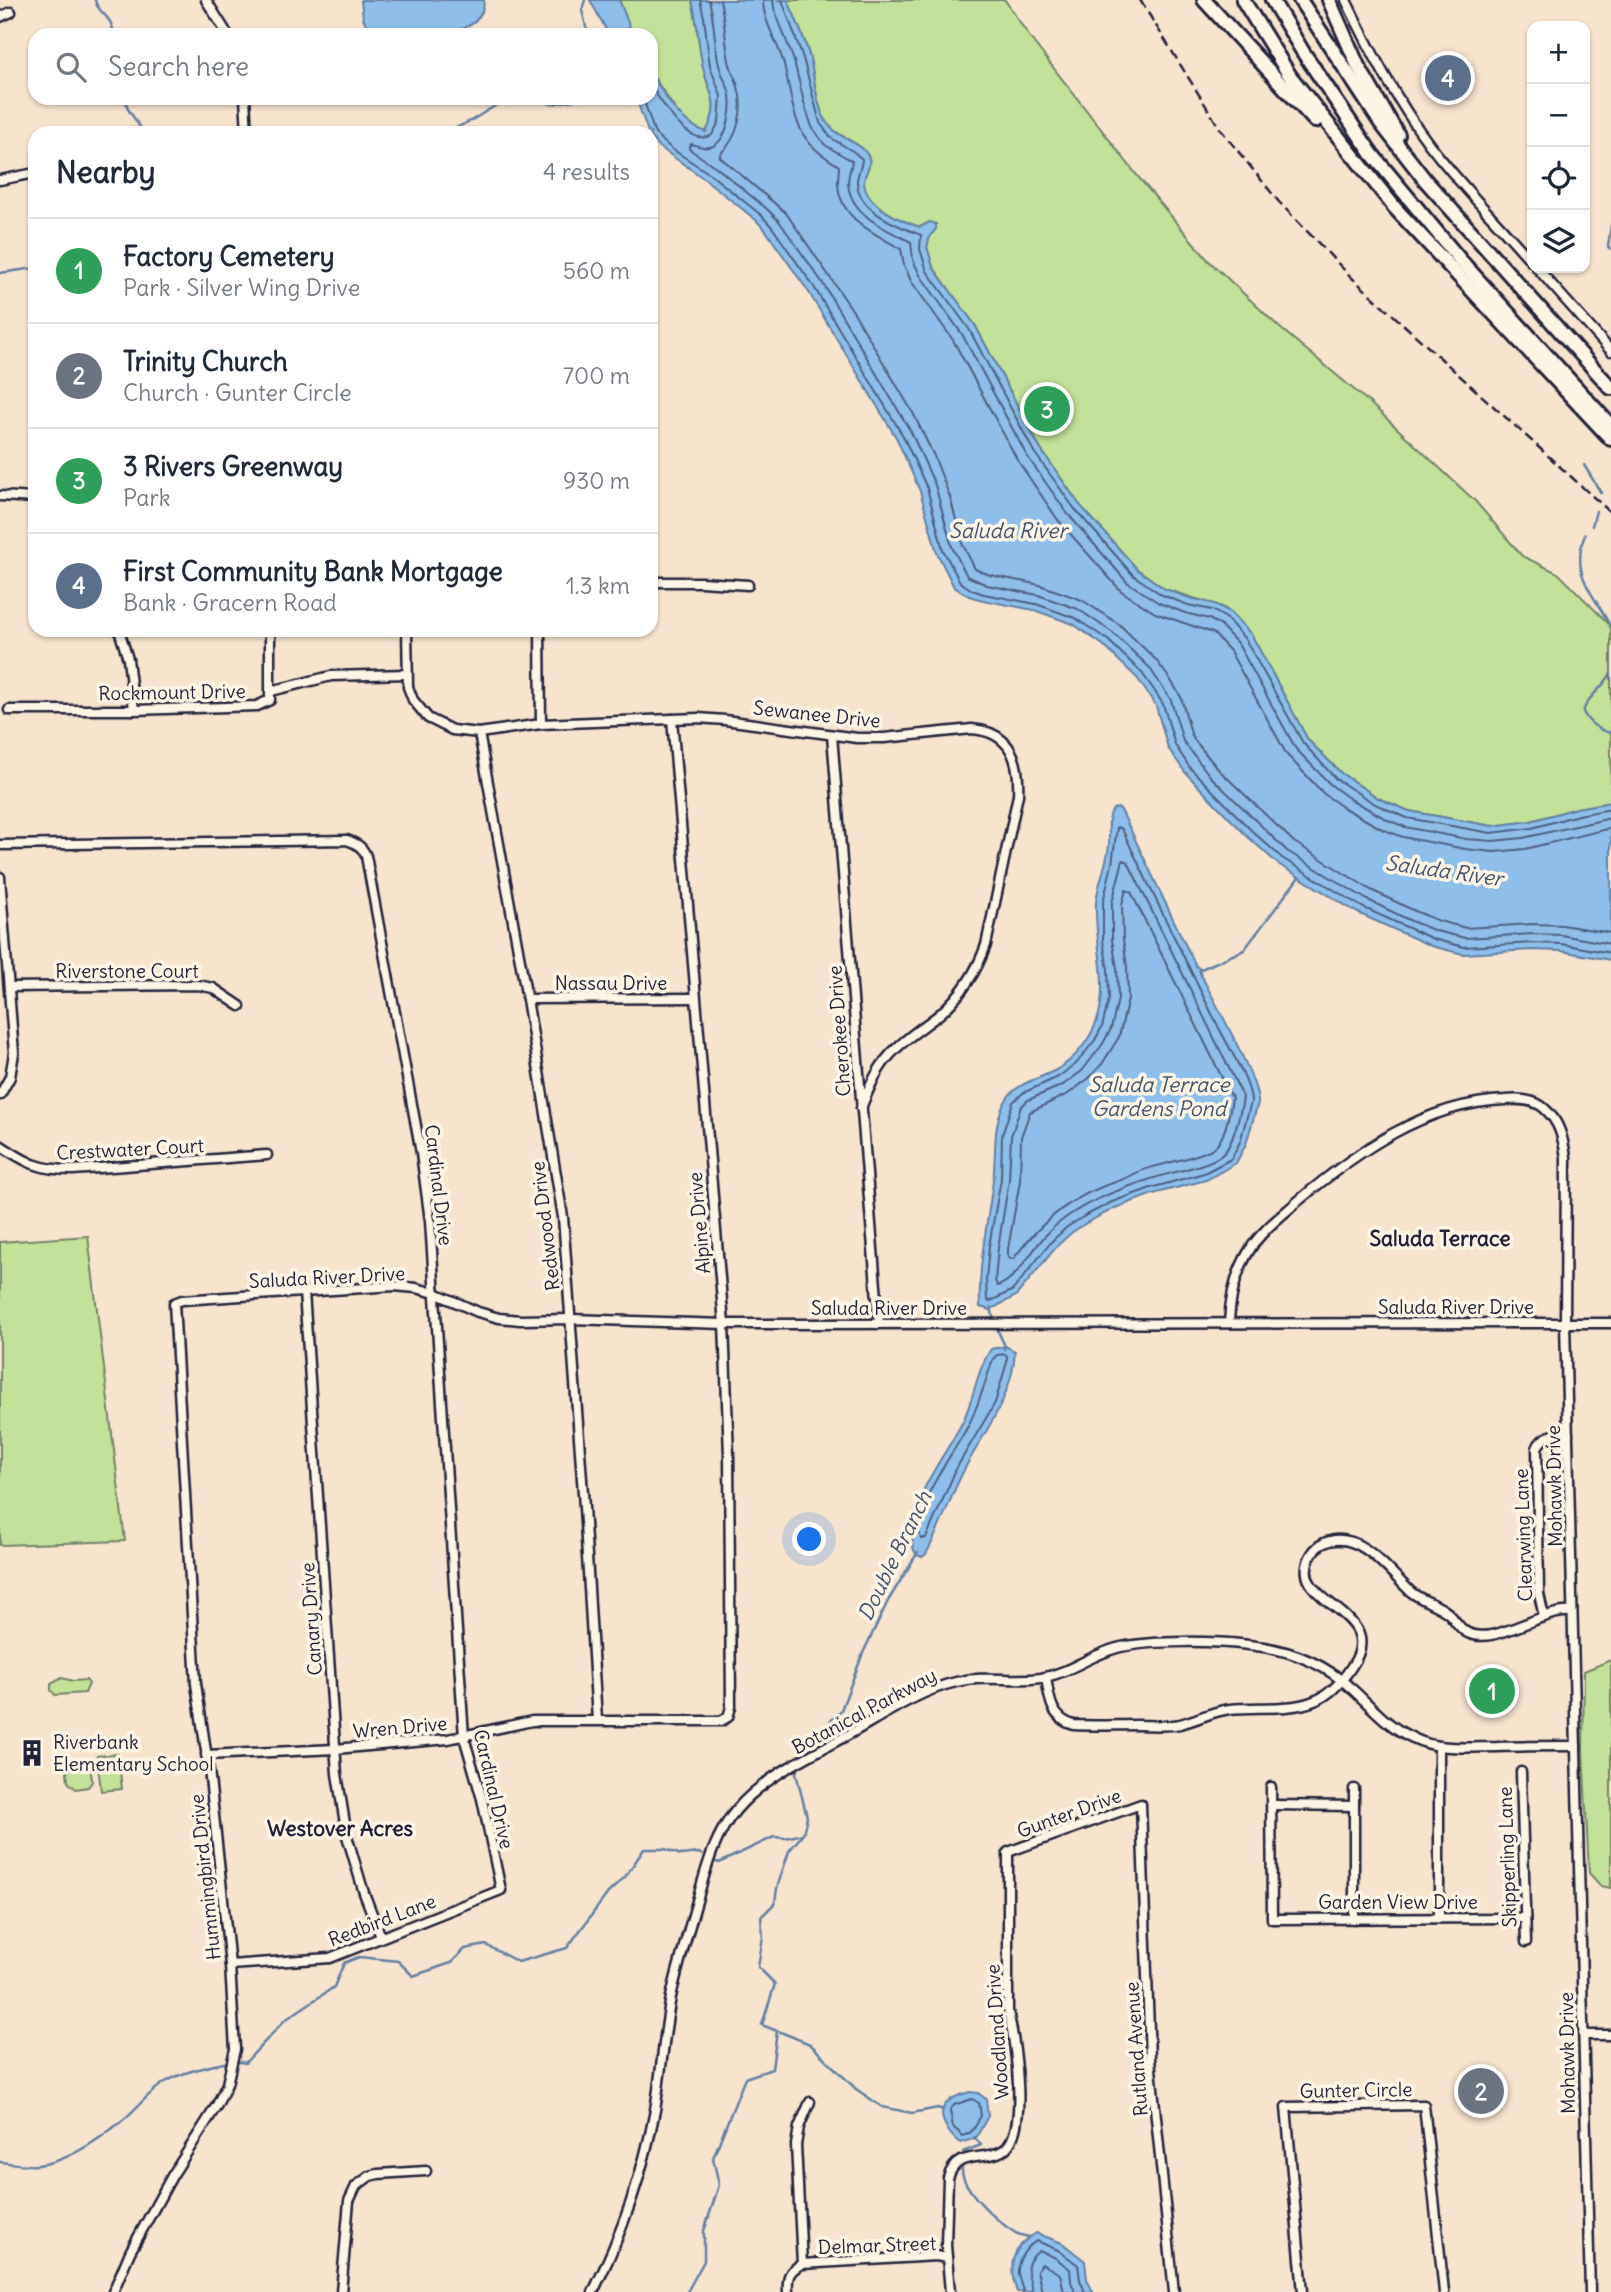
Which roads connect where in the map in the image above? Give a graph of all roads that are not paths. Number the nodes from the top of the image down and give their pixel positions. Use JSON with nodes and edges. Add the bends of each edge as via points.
{"nodes":[{"id":1,"x":206,"y":0,"type":"edge"},
{"id":2,"x":1204,"y":0,"type":"edge"},
{"id":3,"x":1243,"y":0,"type":"edge"},
{"id":4,"x":1272,"y":0,"type":"edge"},
{"id":5,"x":1300,"y":0,"type":"edge"},
{"id":6,"x":1329,"y":0,"type":"edge"},
{"id":7,"x":1346,"y":0,"type":"edge"},
{"id":8,"x":11,"y":12,"type":"dead end"},
{"id":9,"x":0,"y":17,"type":"edge"},
{"id":10,"x":224,"y":28,"type":"edge"},
{"id":11,"x":245,"y":105,"type":"edge"},
{"id":12,"x":247,"y":126,"type":"edge"},
{"id":13,"x":28,"y":174,"type":"edge"},
{"id":14,"x":0,"y":180,"type":"edge"},
{"id":15,"x":1425,"y":180,"type":"junction"},
{"id":16,"x":1395,"y":208,"type":"junction"},
{"id":17,"x":1527,"y":256,"type":"edge"},
{"id":18,"x":1541,"y":273,"type":"edge"},
{"id":19,"x":1611,"y":351,"type":"edge"},
{"id":20,"x":1611,"y":388,"type":"edge"},
{"id":21,"x":1611,"y":426,"type":"edge"},
{"id":22,"x":1611,"y":439,"type":"edge"},
{"id":23,"x":0,"y":496,"type":"edge"},
{"id":24,"x":28,"y":498,"type":"edge"},
{"id":25,"x":658,"y":582,"type":"edge"},
{"id":26,"x":748,"y":585,"type":"dead end"},
{"id":27,"x":121,"y":637,"type":"edge"},
{"id":28,"x":270,"y":637,"type":"edge"},
{"id":29,"x":407,"y":637,"type":"edge"},
{"id":30,"x":540,"y":637,"type":"edge"},
{"id":31,"x":407,"y":674,"type":"junction"},
{"id":32,"x":271,"y":691,"type":"junction"},
{"id":33,"x":9,"y":710,"type":"dead end"},
{"id":34,"x":134,"y":710,"type":"junction"},
{"id":35,"x":672,"y":719,"type":"junction"},
{"id":36,"x":541,"y":724,"type":"junction"},
{"id":37,"x":479,"y":733,"type":"junction"},
{"id":38,"x":832,"y":735,"type":"junction"},
{"id":39,"x":0,"y":845,"type":"edge"},
{"id":40,"x":0,"y":877,"type":"edge"},
{"id":41,"x":9,"y":987,"type":"junction"},
{"id":42,"x":695,"y":998,"type":"junction"},
{"id":43,"x":527,"y":999,"type":"junction"},
{"id":44,"x":240,"y":1006,"type":"dead end"},
{"id":45,"x":0,"y":1095,"type":"edge"},
{"id":46,"x":860,"y":1108,"type":"junction"},
{"id":47,"x":0,"y":1145,"type":"edge"},
{"id":48,"x":267,"y":1155,"type":"dead end"},
{"id":49,"x":304,"y":1293,"type":"junction"},
{"id":50,"x":435,"y":1293,"type":"junction"},
{"id":51,"x":174,"y":1303,"type":"joint"},
{"id":52,"x":571,"y":1319,"type":"junction"},
{"id":53,"x":1230,"y":1323,"type":"junction"},
{"id":54,"x":1565,"y":1323,"type":"junction"},
{"id":55,"x":1611,"y":1323,"type":"edge"},
{"id":56,"x":724,"y":1324,"type":"junction"},
{"id":57,"x":879,"y":1324,"type":"junction"},
{"id":58,"x":1568,"y":1434,"type":"junction"},
{"id":59,"x":1572,"y":1612,"type":"junction"},
{"id":60,"x":1544,"y":1617,"type":"junction"},
{"id":61,"x":1046,"y":1677,"type":"junction"},
{"id":62,"x":1342,"y":1679,"type":"junction"},
{"id":63,"x":597,"y":1720,"type":"junction"},
{"id":64,"x":721,"y":1721,"type":"joint"},
{"id":65,"x":464,"y":1737,"type":"junction"},
{"id":66,"x":1439,"y":1746,"type":"junction"},
{"id":67,"x":1576,"y":1746,"type":"junction"},
{"id":68,"x":335,"y":1749,"type":"junction"},
{"id":69,"x":206,"y":1755,"type":"junction"},
{"id":70,"x":1521,"y":1772,"type":"dead end"},
{"id":71,"x":1271,"y":1787,"type":"dead end"},
{"id":72,"x":1354,"y":1789,"type":"dead end"},
{"id":73,"x":1141,"y":1804,"type":"joint"},
{"id":74,"x":1272,"y":1805,"type":"junction"},
{"id":75,"x":1354,"y":1806,"type":"junction"},
{"id":76,"x":1008,"y":1852,"type":"joint"},
{"id":77,"x":501,"y":1890,"type":"joint"},
{"id":78,"x":1439,"y":1918,"type":"junction"},
{"id":79,"x":1525,"y":1918,"type":"junction"},
{"id":80,"x":1354,"y":1919,"type":"junction"},
{"id":81,"x":381,"y":1937,"type":"junction"},
{"id":82,"x":1526,"y":1942,"type":"dead end"},
{"id":83,"x":230,"y":1965,"type":"junction"},
{"id":84,"x":1583,"y":2035,"type":"junction"},
{"id":85,"x":1611,"y":2035,"type":"edge"},
{"id":86,"x":810,"y":2102,"type":"dead end"},
{"id":87,"x":426,"y":2171,"type":"dead end"},
{"id":88,"x":947,"y":2258,"type":"junction"},
{"id":89,"x":802,"y":2264,"type":"junction"},
{"id":90,"x":113,"y":2292,"type":"edge"},
{"id":91,"x":341,"y":2292,"type":"edge"},
{"id":92,"x":593,"y":2292,"type":"edge"},
{"id":93,"x":788,"y":2292,"type":"edge"},
{"id":94,"x":950,"y":2292,"type":"edge"},
{"id":95,"x":1174,"y":2292,"type":"edge"},
{"id":96,"x":1303,"y":2292,"type":"edge"},
{"id":97,"x":1444,"y":2292,"type":"edge"},
{"id":98,"x":1590,"y":2292,"type":"edge"}],
"edges":[{"from":1,"to":10,"type":"street"},
{"from":2,"to":16,"type":"highway"},
{"from":3,"to":16,"type":"highway","via":[[1290,76]]},
{"from":4,"to":21,"type":"highway","via":[[1372,154],[1461,261]]},
{"from":5,"to":15,"type":"highway","via":[[1380,122]]},
{"from":6,"to":15,"type":"highway","via":[[1358,66]]},
{"from":7,"to":17,"type":"street","via":[[1365,41],[1428,143]]},
{"from":8,"to":9,"type":"street"},
{"from":11,"to":12,"type":"street"},
{"from":13,"to":14,"type":"street"},
{"from":15,"to":20,"type":"highway"},
{"from":16,"to":22,"type":"highway"},
{"from":18,"to":19,"type":"street"},
{"from":23,"to":24,"type":"street"},
{"from":25,"to":26,"type":"street"},
{"from":27,"to":34,"type":"street"},
{"from":28,"to":32,"type":"street"},
{"from":29,"to":31,"type":"street","name":"Sewanee Drive"},
{"from":30,"to":36,"type":"street"},
{"from":31,"to":32,"type":"street","name":"Rockmount Drive","via":[[331,676]]},
{"from":31,"to":37,"type":"street","name":"Sewanee Drive","via":[[412,699],[428,718],[452,730]]},
{"from":32,"to":34,"type":"street","name":"Rockmount Drive","via":[[270,700],[257,706]]},
{"from":33,"to":34,"type":"street","name":"Rockmount Drive"},
{"from":35,"to":36,"type":"street","name":"Sewanee Drive"},
{"from":35,"to":38,"type":"street","name":"Sewanee Drive","via":[[725,720]]},
{"from":35,"to":42,"type":"street","name":"Alpine Drive"},
{"from":36,"to":37,"type":"street","name":"Sewanee Drive"},
{"from":37,"to":43,"type":"street","name":"Redwood Drive"},
{"from":38,"to":46,"type":"street","name":"Cherokee Drive"},
{"from":38,"to":46,"type":"street","name":"Sewanee Drive","via":[[884,738],[985,730],[1008,746],[1019,776],[979,962],[950,1004],[888,1056]]},
{"from":39,"to":50,"type":"street","name":"Cardinal Drive","via":[[347,840],[363,849],[421,1153]]},
{"from":40,"to":41,"type":"street"},
{"from":41,"to":44,"type":"street","name":"Riverstone Court","via":[[198,985],[213,988]]},
{"from":41,"to":45,"type":"street","via":[[14,1053],[10,1077]]},
{"from":42,"to":43,"type":"street","name":"Nassau Drive"},
{"from":42,"to":56,"type":"street","name":"Alpine Drive"},
{"from":43,"to":52,"type":"street","name":"Redwood Drive","via":[[563,1216]]},
{"from":46,"to":57,"type":"street","name":"Cherokee Drive"},
{"from":47,"to":48,"type":"street","name":"Crestwater Court","via":[[50,1170]]},
{"from":49,"to":50,"type":"street","name":"Saluda River Drive","via":[[394,1286]]},
{"from":49,"to":51,"type":"street","name":"Saluda River Drive"},
{"from":49,"to":68,"type":"street","name":"Canary Drive"},
{"from":50,"to":52,"type":"street","name":"Saluda River Drive","via":[[499,1318]]},
{"from":50,"to":65,"type":"street","name":"Cardinal Drive"},
{"from":51,"to":69,"type":"street","name":"Hummingbird Drive","via":[[197,1684]]},
{"from":52,"to":56,"type":"street","name":"Saluda River Drive"},
{"from":52,"to":63,"type":"street","name":"Redwood Drive"},
{"from":53,"to":54,"type":"street","name":"Saluda River Drive"},
{"from":53,"to":54,"type":"street","name":"Mohawk Drive","via":[[1234,1284],[1250,1250],[1269,1227],[1327,1177],[1417,1122],[1470,1104],[1510,1099],[1545,1109],[1564,1141]]},
{"from":53,"to":57,"type":"street","name":"Saluda River Drive"},
{"from":54,"to":55,"type":"street","name":"Saluda River Drive"},
{"from":54,"to":58,"type":"street","name":"Mohawk Drive"},
{"from":56,"to":57,"type":"street","name":"Saluda River Drive"},
{"from":56,"to":64,"type":"street","name":"Alpine Drive","via":[[731,1707]]},
{"from":58,"to":59,"type":"street","name":"Mohawk Drive"},
{"from":58,"to":60,"type":"street","name":"Clearwing Lane","via":[[1546,1437],[1536,1448],[1539,1594]]},
{"from":59,"to":60,"type":"street"},
{"from":59,"to":67,"type":"street","name":"Mohawk Drive"},
{"from":60,"to":62,"type":"street","via":[[1490,1635],[1474,1635],[1412,1592],[1377,1558],[1350,1542],[1330,1540],[1314,1550],[1307,1570],[1318,1594],[1347,1615],[1358,1631],[1357,1657]]},
{"from":61,"to":62,"type":"street","name":"Botanical Parkway","via":[[1120,1647],[1210,1643],[1283,1651]]},
{"from":61,"to":62,"type":"street","via":[[1056,1714],[1065,1723],[1078,1726],[1168,1725],[1228,1709],[1303,1705],[1326,1695]]},
{"from":61,"to":92,"type":"street","name":"Botanical Parkway","via":[[980,1678],[927,1692],[782,1772],[734,1812],[710,1854],[672,1995],[644,2159],[612,2256]]},
{"from":62,"to":66,"type":"street","name":"Botanical Parkway","via":[[1391,1726]]},
{"from":63,"to":64,"type":"street","name":"Wren Drive"},
{"from":63,"to":65,"type":"street","name":"Wren Drive","via":[[532,1721]]},
{"from":65,"to":68,"type":"street","name":"Wren Drive"},
{"from":65,"to":77,"type":"street","name":"Cardinal Drive"},
{"from":66,"to":67,"type":"street","name":"Botanical Parkway"},
{"from":66,"to":78,"type":"street"},
{"from":67,"to":84,"type":"street","name":"Mohawk Drive"},
{"from":68,"to":69,"type":"street","name":"Wren Drive"},
{"from":68,"to":81,"type":"street","name":"Canary Drive","via":[[347,1836]]},
{"from":69,"to":83,"type":"street","name":"Hummingbird Drive"},
{"from":70,"to":79,"type":"street","name":"Skipperling Lane"},
{"from":71,"to":74,"type":"street"},
{"from":72,"to":75,"type":"street"},
{"from":73,"to":76,"type":"street","name":"Gunter Drive"},
{"from":73,"to":95,"type":"street","name":"Rutland Avenue","via":[[1150,2059]]},
{"from":74,"to":75,"type":"street"},
{"from":74,"to":80,"type":"street","name":"Garden View Drive","via":[[1272,1919]]},
{"from":75,"to":80,"type":"street"},
{"from":76,"to":88,"type":"street","name":"Woodland Drive","via":[[1007,2011],[1018,2085],[1016,2126],[1003,2151],[966,2158],[950,2171]]},
{"from":77,"to":81,"type":"street","name":"Redbird Lane"},
{"from":78,"to":79,"type":"street","name":"Garden View Drive"},
{"from":78,"to":80,"type":"street","name":"Garden View Drive"},
{"from":79,"to":82,"type":"street","name":"Skipperling Lane"},
{"from":81,"to":83,"type":"street","name":"Redbird Lane","via":[[330,1958]]},
{"from":83,"to":90,"type":"street","name":"Hummingbird Drive","via":[[235,2049],[227,2084],[130,2252]]},
{"from":84,"to":85,"type":"street"},
{"from":84,"to":98,"type":"street","name":"Mohawk Drive"},
{"from":86,"to":89,"type":"street","via":[[796,2145]]},
{"from":87,"to":91,"type":"street","via":[[378,2174],[356,2186],[349,2201]]},
{"from":88,"to":89,"type":"street","name":"Delmar Street"},
{"from":88,"to":94,"type":"street","name":"Woodland Drive"},
{"from":89,"to":93,"type":"street","name":"Delmar Street","via":[[790,2270]]},
{"from":96,"to":97,"type":"street","name":"Gunter Circle","via":[[1286,2107],[1424,2105]]}]}
